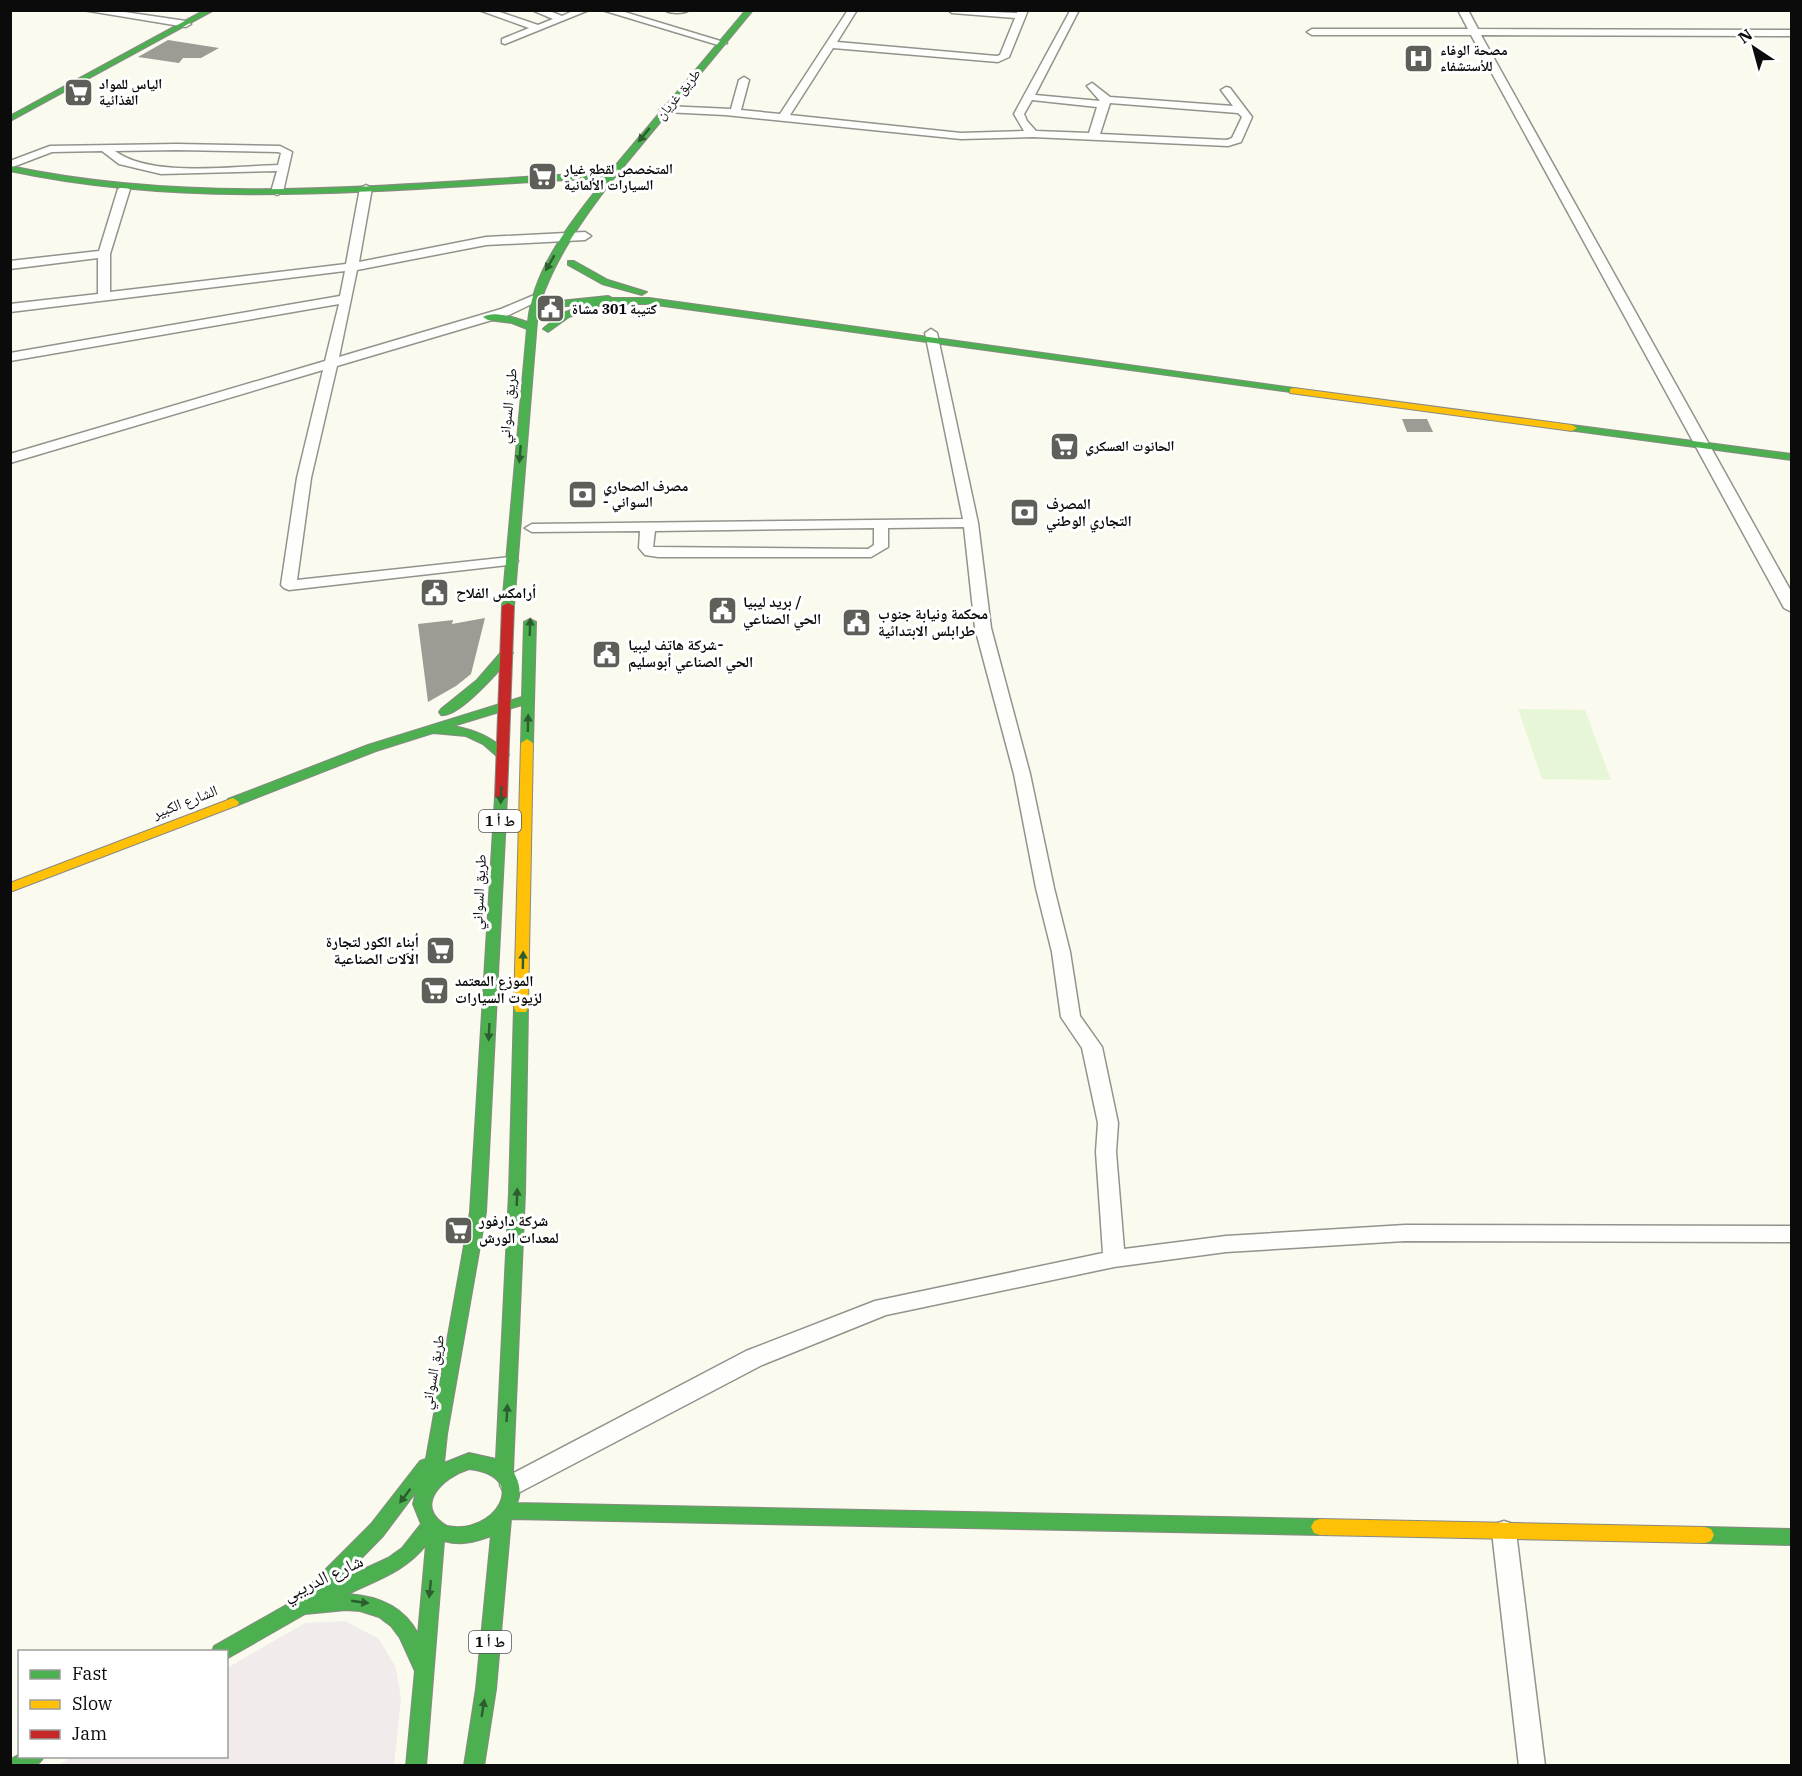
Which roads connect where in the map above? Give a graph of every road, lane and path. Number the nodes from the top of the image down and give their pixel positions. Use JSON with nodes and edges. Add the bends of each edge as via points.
{"nodes":[{"id":1,"x":87,"y":10,"type":"edge"},
{"id":2,"x":211,"y":10,"type":"edge"},
{"id":3,"x":483,"y":10,"type":"edge"},
{"id":4,"x":536,"y":10,"type":"edge"},
{"id":5,"x":585,"y":10,"type":"edge"},
{"id":6,"x":606,"y":10,"type":"edge"},
{"id":7,"x":669,"y":10,"type":"edge"},
{"id":8,"x":685,"y":10,"type":"edge"},
{"id":9,"x":750,"y":10,"type":"edge"},
{"id":10,"x":763,"y":10,"type":"edge"},
{"id":11,"x":853,"y":10,"type":"edge"},
{"id":12,"x":952,"y":10,"type":"edge"},
{"id":13,"x":1463,"y":10,"type":"edge"},
{"id":14,"x":1075,"y":11,"type":"edge"},
{"id":15,"x":1022,"y":13,"type":"edge"},
{"id":16,"x":563,"y":19,"type":"junction"},
{"id":17,"x":186,"y":24,"type":"junction"},
{"id":18,"x":539,"y":28,"type":"junction"},
{"id":19,"x":1312,"y":32,"type":"dead end"},
{"id":20,"x":1474,"y":32,"type":"junction"},
{"id":21,"x":1791,"y":33,"type":"edge"},
{"id":22,"x":505,"y":40,"type":"dead end"},
{"id":23,"x":722,"y":43,"type":"junction"},
{"id":24,"x":832,"y":45,"type":"junction"},
{"id":25,"x":744,"y":80,"type":"dead end"},
{"id":26,"x":1092,"y":86,"type":"dead end"},
{"id":27,"x":1226,"y":90,"type":"dead end"},
{"id":28,"x":1028,"y":98,"type":"junction"},
{"id":29,"x":1105,"y":102,"type":"junction"},
{"id":30,"x":665,"y":109,"type":"junction"},
{"id":31,"x":681,"y":110,"type":"junction"},
{"id":32,"x":1242,"y":110,"type":"junction"},
{"id":33,"x":735,"y":113,"type":"junction"},
{"id":34,"x":783,"y":118,"type":"junction"},
{"id":35,"x":10,"y":119,"type":"edge"},
{"id":36,"x":1033,"y":134,"type":"junction"},
{"id":37,"x":1094,"y":136,"type":"junction"},
{"id":38,"x":104,"y":148,"type":"junction"},
{"id":39,"x":10,"y":167,"type":"edge"},
{"id":40,"x":283,"y":168,"type":"junction"},
{"id":41,"x":10,"y":176,"type":"edge"},
{"id":42,"x":618,"y":177,"type":"junction"},
{"id":43,"x":365,"y":190,"type":"junction"},
{"id":44,"x":123,"y":192,"type":"junction"},
{"id":45,"x":277,"y":192,"type":"junction"},
{"id":46,"x":604,"y":208,"type":"dead end"},
{"id":47,"x":588,"y":232,"type":"joint"},
{"id":48,"x":564,"y":237,"type":"junction"},
{"id":49,"x":104,"y":254,"type":"junction"},
{"id":50,"x":10,"y":265,"type":"edge"},
{"id":51,"x":352,"y":267,"type":"junction"},
{"id":52,"x":642,"y":292,"type":"junction"},
{"id":53,"x":557,"y":295,"type":"junction"},
{"id":54,"x":104,"y":296,"type":"junction"},
{"id":55,"x":346,"y":299,"type":"junction"},
{"id":56,"x":608,"y":299,"type":"junction"},
{"id":57,"x":535,"y":303,"type":"junction"},
{"id":58,"x":10,"y":308,"type":"edge"},
{"id":59,"x":488,"y":317,"type":"junction"},
{"id":60,"x":533,"y":328,"type":"junction"},
{"id":61,"x":933,"y":338,"type":"junction"},
{"id":62,"x":10,"y":357,"type":"edge"},
{"id":63,"x":330,"y":363,"type":"junction"},
{"id":64,"x":1699,"y":441,"type":"junction"},
{"id":65,"x":1791,"y":449,"type":"edge"},
{"id":66,"x":1791,"y":457,"type":"edge"},
{"id":67,"x":10,"y":459,"type":"edge"},
{"id":68,"x":881,"y":523,"type":"junction"},
{"id":69,"x":971,"y":523,"type":"junction"},
{"id":70,"x":648,"y":525,"type":"junction"},
{"id":71,"x":533,"y":528,"type":"dead end"},
{"id":72,"x":511,"y":561,"type":"junction"},
{"id":73,"x":1791,"y":608,"type":"edge"},
{"id":74,"x":530,"y":610,"type":"dead end"},
{"id":75,"x":507,"y":653,"type":"junction"},
{"id":76,"x":528,"y":692,"type":"junction"},
{"id":77,"x":502,"y":699,"type":"junction"},
{"id":78,"x":445,"y":712,"type":"junction"},
{"id":79,"x":432,"y":729,"type":"junction"},
{"id":80,"x":372,"y":748,"type":"junction"},
{"id":81,"x":503,"y":755,"type":"junction"},
{"id":82,"x":10,"y":888,"type":"edge"},
{"id":83,"x":1791,"y":1234,"type":"edge"},
{"id":84,"x":1114,"y":1259,"type":"junction"},
{"id":85,"x":438,"y":1447,"type":"junction"},
{"id":86,"x":508,"y":1478,"type":"junction"},
{"id":87,"x":433,"y":1479,"type":"junction"},
{"id":88,"x":505,"y":1515,"type":"junction"},
{"id":89,"x":433,"y":1528,"type":"junction"},
{"id":90,"x":1504,"y":1532,"type":"junction"},
{"id":91,"x":1791,"y":1538,"type":"edge"},
{"id":92,"x":302,"y":1606,"type":"junction"},
{"id":93,"x":225,"y":1650,"type":"edge"},
{"id":94,"x":423,"y":1667,"type":"junction"},
{"id":95,"x":31,"y":1758,"type":"edge"},
{"id":96,"x":18,"y":1766,"type":"edge"},
{"id":97,"x":416,"y":1766,"type":"edge"},
{"id":98,"x":474,"y":1766,"type":"edge"},
{"id":99,"x":1532,"y":1766,"type":"edge"}],
"edges":[{"from":1,"to":17,"type":"street"},
{"from":2,"to":17,"type":"main road"},
{"from":3,"to":18,"type":"street"},
{"from":4,"to":16,"type":"street"},
{"from":5,"to":16,"type":"street"},
{"from":6,"to":23,"type":"street"},
{"from":7,"to":8,"type":"street"},
{"from":9,"to":23,"type":"main road","name":"طريق غريان"},
{"from":10,"to":31,"type":"main road","name":"طريق غريان"},
{"from":11,"to":24,"type":"street"},
{"from":12,"to":15,"type":"street"},
{"from":13,"to":20,"type":"street"},
{"from":14,"to":28,"type":"street"},
{"from":15,"to":24,"type":"street","via":[[1004,57],[998,59]]},
{"from":16,"to":18,"type":"street"},
{"from":17,"to":35,"type":"main road"},
{"from":18,"to":22,"type":"street"},
{"from":19,"to":20,"type":"street"},
{"from":20,"to":21,"type":"street"},
{"from":20,"to":64,"type":"street"},
{"from":23,"to":30,"type":"main road","name":"طريق غريان"},
{"from":24,"to":34,"type":"street"},
{"from":25,"to":33,"type":"street"},
{"from":26,"to":29,"type":"street"},
{"from":27,"to":32,"type":"street"},
{"from":28,"to":29,"type":"street"},
{"from":28,"to":36,"type":"street","via":[[1019,114]]},
{"from":29,"to":32,"type":"street"},
{"from":29,"to":37,"type":"street"},
{"from":30,"to":31,"type":"street"},
{"from":30,"to":42,"type":"main road","name":"طريق غريان","one_way":true},
{"from":31,"to":33,"type":"street"},
{"from":31,"to":42,"type":"main road","name":"طريق غريان"},
{"from":32,"to":37,"type":"street","via":[[1246,117],[1234,142]]},
{"from":33,"to":34,"type":"street"},
{"from":34,"to":36,"type":"street","via":[[961,136]]},
{"from":36,"to":37,"type":"street"},
{"from":38,"to":39,"type":"street","via":[[44,150]]},
{"from":38,"to":40,"type":"street","via":[[123,162],[161,171]]},
{"from":38,"to":40,"type":"street","via":[[280,149],[287,152]]},
{"from":39,"to":44,"type":"main road"},
{"from":40,"to":45,"type":"street"},
{"from":41,"to":44,"type":"main road","via":[[61,187]]},
{"from":42,"to":43,"type":"main road"},
{"from":42,"to":46,"type":"main road"},
{"from":42,"to":48,"type":"main road","name":"طريق السواني","number":"ط أ 1"},
{"from":43,"to":44,"type":"main road","via":[[239,198]]},
{"from":43,"to":45,"type":"main road"},
{"from":43,"to":51,"type":"street"},
{"from":44,"to":45,"type":"main road"},
{"from":44,"to":49,"type":"street"},
{"from":47,"to":48,"type":"street"},
{"from":47,"to":52,"type":"main road","via":[[569,267],[607,284]]},
{"from":48,"to":51,"type":"street","via":[[486,241]]},
{"from":48,"to":57,"type":"main road","name":"طريق السواني","number":"ط أ 1","one_way":true,"via":[[542,277]]},
{"from":49,"to":50,"type":"street"},
{"from":49,"to":54,"type":"street"},
{"from":51,"to":54,"type":"street"},
{"from":51,"to":55,"type":"street"},
{"from":52,"to":53,"type":"main road"},
{"from":52,"to":61,"type":"main road"},
{"from":53,"to":56,"type":"main road"},
{"from":53,"to":56,"type":"main road","via":[[548,334],[566,315]]},
{"from":53,"to":57,"type":"main road"},
{"from":54,"to":58,"type":"street"},
{"from":55,"to":62,"type":"street"},
{"from":55,"to":63,"type":"street"},
{"from":56,"to":61,"type":"main road"},
{"from":57,"to":59,"type":"street"},
{"from":57,"to":60,"type":"main road","name":"طريق السواني","number":"ط أ 1"},
{"from":59,"to":60,"type":"main road","via":[[514,320]]},
{"from":59,"to":63,"type":"street"},
{"from":60,"to":72,"type":"main road","name":"طريق السواني","number":"ط أ 1","one_way":true},
{"from":61,"to":64,"type":"main road"},
{"from":61,"to":69,"type":"street"},
{"from":63,"to":67,"type":"street"},
{"from":63,"to":72,"type":"street","via":[[304,478],[289,585]]},
{"from":64,"to":65,"type":"main road"},
{"from":64,"to":66,"type":"main road"},
{"from":64,"to":73,"type":"street"},
{"from":68,"to":69,"type":"street"},
{"from":68,"to":70,"type":"street"},
{"from":68,"to":70,"type":"street","via":[[881,547],[871,553],[658,554],[646,548]]},
{"from":69,"to":84,"type":"street","via":[[983,628],[1023,774],[1062,952],[1071,1017],[1092,1047],[1108,1123],[1106,1152]]},
{"from":70,"to":71,"type":"street"},
{"from":72,"to":75,"type":"main road","name":"طريق السواني","number":"ط أ 1"},
{"from":76,"to":74,"type":"main road","one_way":true},
{"from":75,"to":77,"type":"main road","name":"طريق السواني","number":"ط أ 1"},
{"from":75,"to":78,"type":"main road","via":[[481,683]]},
{"from":76,"to":77,"type":"main road","name":"الشارع الكبير"},
{"from":86,"to":76,"type":"main road","number":"ط أ 1","one_way":true},
{"from":77,"to":78,"type":"main road","name":"الشارع الكبير"},
{"from":77,"to":79,"type":"main road","name":"الشارع الكبير"},
{"from":77,"to":81,"type":"main road","name":"طريق السواني","number":"ط أ 1"},
{"from":78,"to":80,"type":"main road","name":"الشارع الكبير"},
{"from":79,"to":80,"type":"main road","name":"الشارع الكبير"},
{"from":79,"to":81,"type":"main road","via":[[476,734],[496,745]]},
{"from":80,"to":82,"type":"main road","name":"الشارع الكبير"},
{"from":81,"to":85,"type":"main road","name":"طريق السواني","number":"ط أ 1","one_way":true,"via":[[478,1212]]},
{"from":83,"to":84,"type":"street","via":[[1405,1233],[1226,1244]]},
{"from":84,"to":86,"type":"street","via":[[883,1307],[754,1358]]},
{"from":85,"to":87,"type":"main road","name":"طريق السواني","number":"ط أ 1"},
{"from":85,"to":92,"type":"main road","one_way":true,"via":[[392,1512]]},
{"from":86,"to":87,"type":"main road","via":[[488,1463],[469,1461],[449,1467]]},
{"from":86,"to":88,"type":"main road","via":[[512,1502]]},
{"from":87,"to":89,"type":"main road","via":[[423,1503],[424,1515]]},
{"from":88,"to":89,"type":"main road","via":[[495,1526],[476,1536],[454,1537]]},
{"from":88,"to":90,"type":"main road"},
{"from":98,"to":88,"type":"main road","number":"ط أ 1","one_way":true},
{"from":89,"to":92,"type":"main road","name":"شارع الدريبي","via":[[394,1564]]},
{"from":89,"to":94,"type":"main road","one_way":true},
{"from":90,"to":91,"type":"main road"},
{"from":90,"to":99,"type":"street"},
{"from":92,"to":93,"type":"main road","name":"شارع الدريبي"},
{"from":92,"to":94,"type":"main road","one_way":true,"via":[[347,1600],[383,1608],[398,1618]]},
{"from":94,"to":97,"type":"main road"},
{"from":95,"to":96,"type":"main road"}]}
